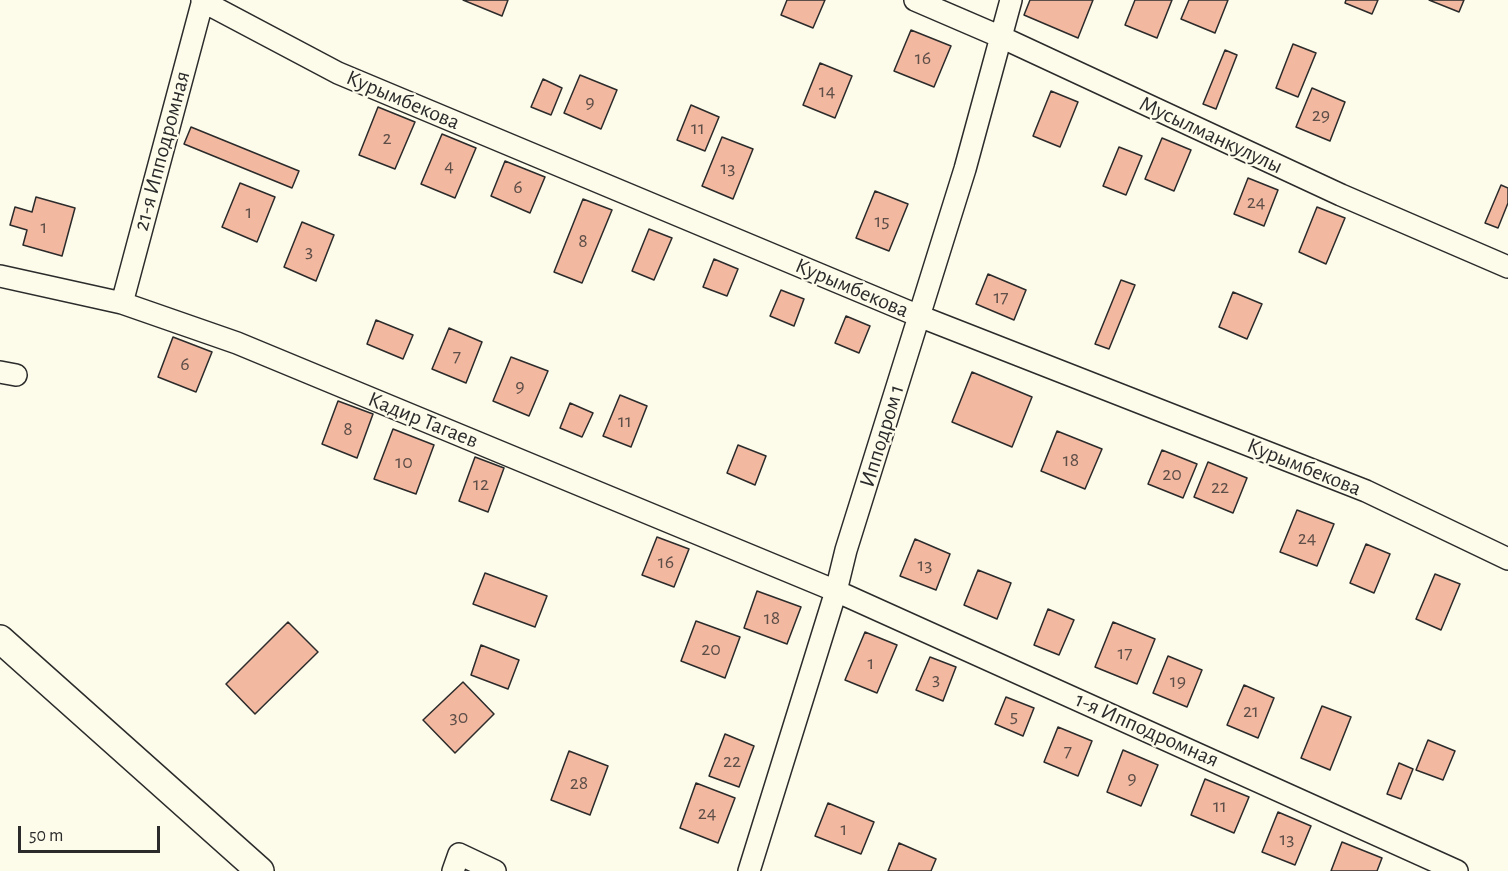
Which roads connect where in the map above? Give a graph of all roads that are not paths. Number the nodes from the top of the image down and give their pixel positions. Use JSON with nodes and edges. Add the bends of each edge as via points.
{"nodes":[{"id":1,"x":915,"y":0,"type":"edge"},
{"id":2,"x":1011,"y":0,"type":"edge"},
{"id":3,"x":202,"y":1,"type":"edge"},
{"id":4,"x":1001,"y":37,"type":"junction"},
{"id":5,"x":1508,"y":267,"type":"edge"},
{"id":6,"x":0,"y":276,"type":"edge"},
{"id":7,"x":122,"y":303,"type":"junction"},
{"id":8,"x":919,"y":316,"type":"junction"},
{"id":9,"x":1508,"y":559,"type":"edge"},
{"id":10,"x":836,"y":591,"type":"junction"},
{"id":11,"x":0,"y":639,"type":"edge"},
{"id":12,"x":260,"y":871,"type":"edge"},
{"id":13,"x":453,"y":871,"type":"edge"},
{"id":14,"x":495,"y":871,"type":"edge"},
{"id":15,"x":750,"y":871,"type":"edge"},
{"id":16,"x":1457,"y":871,"type":"edge"}],
"edges":[{"from":1,"to":4,"type":"street","name":"Мусылманкулулы"},
{"from":2,"to":4,"type":"street","name":"Ипподром 1"},
{"from":3,"to":7,"type":"street","name":"21-я Ипподромная"},
{"from":3,"to":8,"type":"street","name":"Курымбекова","via":[[339,74]]},
{"from":4,"to":5,"type":"street","name":"Мусылманкулулы","via":[[1341,195]]},
{"from":4,"to":8,"type":"street","name":"Ипподром 1"},
{"from":6,"to":7,"type":"street","name":"Кадир Тагаев"},
{"from":7,"to":10,"type":"street","name":"Кадир Тагаев","via":[[237,343]]},
{"from":8,"to":9,"type":"street","name":"Курымбекова","via":[[1366,491]]},
{"from":8,"to":10,"type":"street","name":"Ипподром 1"},
{"from":10,"to":15,"type":"street","name":"Ипподром 1"},
{"from":10,"to":16,"type":"street","name":"1-я Ипподромная"},
{"from":11,"to":12,"type":"main road"},
{"from":13,"to":14,"type":"street","via":[[459,854]]}]}
